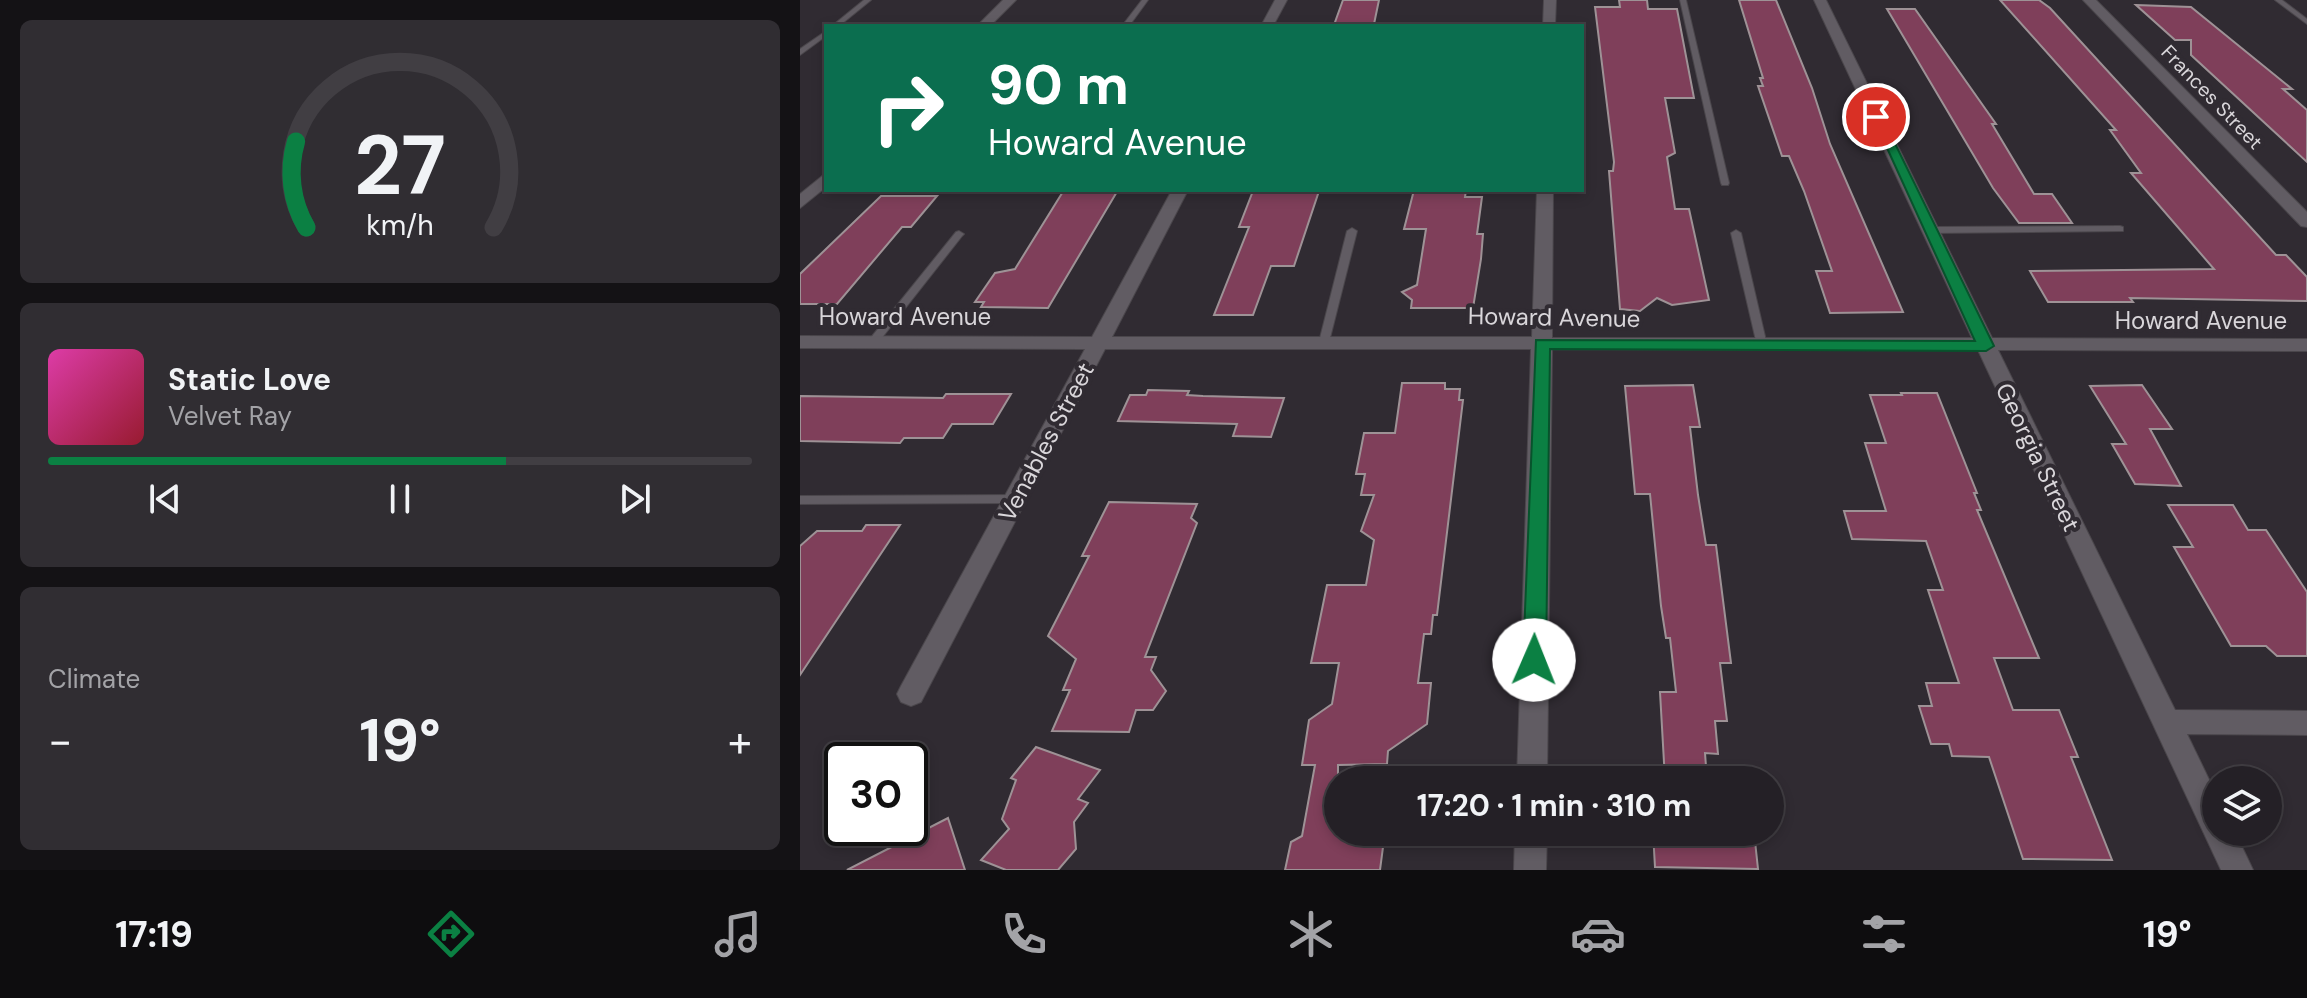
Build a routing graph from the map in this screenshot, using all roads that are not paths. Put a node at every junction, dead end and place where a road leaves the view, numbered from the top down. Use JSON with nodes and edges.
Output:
{"nodes":[{"id":1,"x":868,"y":0,"type":"edge"},
{"id":2,"x":1010,"y":0,"type":"edge"},
{"id":3,"x":1145,"y":0,"type":"edge"},
{"id":4,"x":1281,"y":0,"type":"edge"},
{"id":5,"x":1550,"y":0,"type":"edge"},
{"id":6,"x":1683,"y":0,"type":"edge"},
{"id":7,"x":1820,"y":0,"type":"edge"},
{"id":8,"x":2089,"y":0,"type":"edge"},
{"id":9,"x":2278,"y":0,"type":"edge"},
{"id":10,"x":2288,"y":8,"type":"junction"},
{"id":11,"x":2303,"y":8,"type":"dead end"},
{"id":12,"x":2307,"y":22,"type":"edge"},
{"id":13,"x":838,"y":24,"type":"edge"},
{"id":14,"x":985,"y":24,"type":"edge"},
{"id":15,"x":1127,"y":24,"type":"edge"},
{"id":16,"x":1268,"y":24,"type":"edge"},
{"id":17,"x":1549,"y":24,"type":"edge"},
{"id":18,"x":824,"y":35,"type":"edge"},
{"id":19,"x":800,"y":53,"type":"edge"},
{"id":20,"x":824,"y":180,"type":"edge"},
{"id":21,"x":1725,"y":183,"type":"dead end"},
{"id":22,"x":1179,"y":192,"type":"edge"},
{"id":23,"x":1545,"y":192,"type":"edge"},
{"id":24,"x":800,"y":203,"type":"edge"},
{"id":25,"x":2307,"y":222,"type":"edge"},
{"id":26,"x":2120,"y":229,"type":"dead end"},
{"id":27,"x":1930,"y":230,"type":"junction"},
{"id":28,"x":1352,"y":231,"type":"dead end"},
{"id":29,"x":1736,"y":233,"type":"dead end"},
{"id":30,"x":959,"y":234,"type":"dead end"},
{"id":31,"x":1100,"y":341,"type":"junction"},
{"id":32,"x":800,"y":342,"type":"edge"},
{"id":33,"x":873,"y":342,"type":"junction"},
{"id":34,"x":1324,"y":342,"type":"junction"},
{"id":35,"x":1542,"y":344,"type":"junction"},
{"id":36,"x":1762,"y":345,"type":"junction"},
{"id":37,"x":2307,"y":345,"type":"edge"},
{"id":38,"x":1986,"y":346,"type":"junction"},
{"id":39,"x":1016,"y":499,"type":"junction"},
{"id":40,"x":800,"y":500,"type":"edge"},
{"id":41,"x":911,"y":694,"type":"dead end"},
{"id":42,"x":2166,"y":722,"type":"junction"},
{"id":43,"x":2307,"y":723,"type":"edge"},
{"id":44,"x":1532,"y":766,"type":"edge"},
{"id":45,"x":2202,"y":797,"type":"edge"},
{"id":46,"x":1531,"y":846,"type":"edge"},
{"id":47,"x":2226,"y":846,"type":"edge"},
{"id":48,"x":1530,"y":870,"type":"edge"},
{"id":49,"x":2237,"y":870,"type":"edge"}],
"edges":[{"from":1,"to":13,"type":"lane"},
{"from":2,"to":14,"type":"street"},
{"from":3,"to":15,"type":"lane"},
{"from":4,"to":16,"type":"street"},
{"from":5,"to":17,"type":"street"},
{"from":6,"to":21,"type":"lane"},
{"from":7,"to":27,"type":"street","name":"Georgia Street"},
{"from":8,"to":25,"type":"street","name":"Frances Street"},
{"from":9,"to":10,"type":"lane"},
{"from":10,"to":11,"type":"lane"},
{"from":10,"to":12,"type":"lane"},
{"from":18,"to":19,"type":"lane"},
{"from":20,"to":24,"type":"street"},
{"from":22,"to":31,"type":"street","name":"Venables Street"},
{"from":23,"to":35,"type":"street"},
{"from":26,"to":27,"type":"lane"},
{"from":27,"to":38,"type":"street","name":"Georgia Street"},
{"from":28,"to":34,"type":"lane"},
{"from":29,"to":36,"type":"lane"},
{"from":30,"to":33,"type":"lane"},
{"from":31,"to":33,"type":"street","name":"Howard Avenue"},
{"from":31,"to":34,"type":"street","name":"Howard Avenue"},
{"from":31,"to":39,"type":"street","name":"Venables Street"},
{"from":32,"to":33,"type":"street","name":"Howard Avenue"},
{"from":34,"to":35,"type":"street","name":"Howard Avenue"},
{"from":35,"to":36,"type":"street","name":"Howard Avenue"},
{"from":35,"to":44,"type":"street"},
{"from":36,"to":38,"type":"street","name":"Howard Avenue"},
{"from":37,"to":38,"type":"street","name":"Howard Avenue"},
{"from":38,"to":42,"type":"street","name":"Georgia Street"},
{"from":39,"to":40,"type":"lane"},
{"from":39,"to":41,"type":"street","name":"Venables Street"},
{"from":42,"to":43,"type":"street"},
{"from":42,"to":45,"type":"street","name":"Georgia Street"},
{"from":46,"to":48,"type":"street"},
{"from":47,"to":49,"type":"street"}]}
